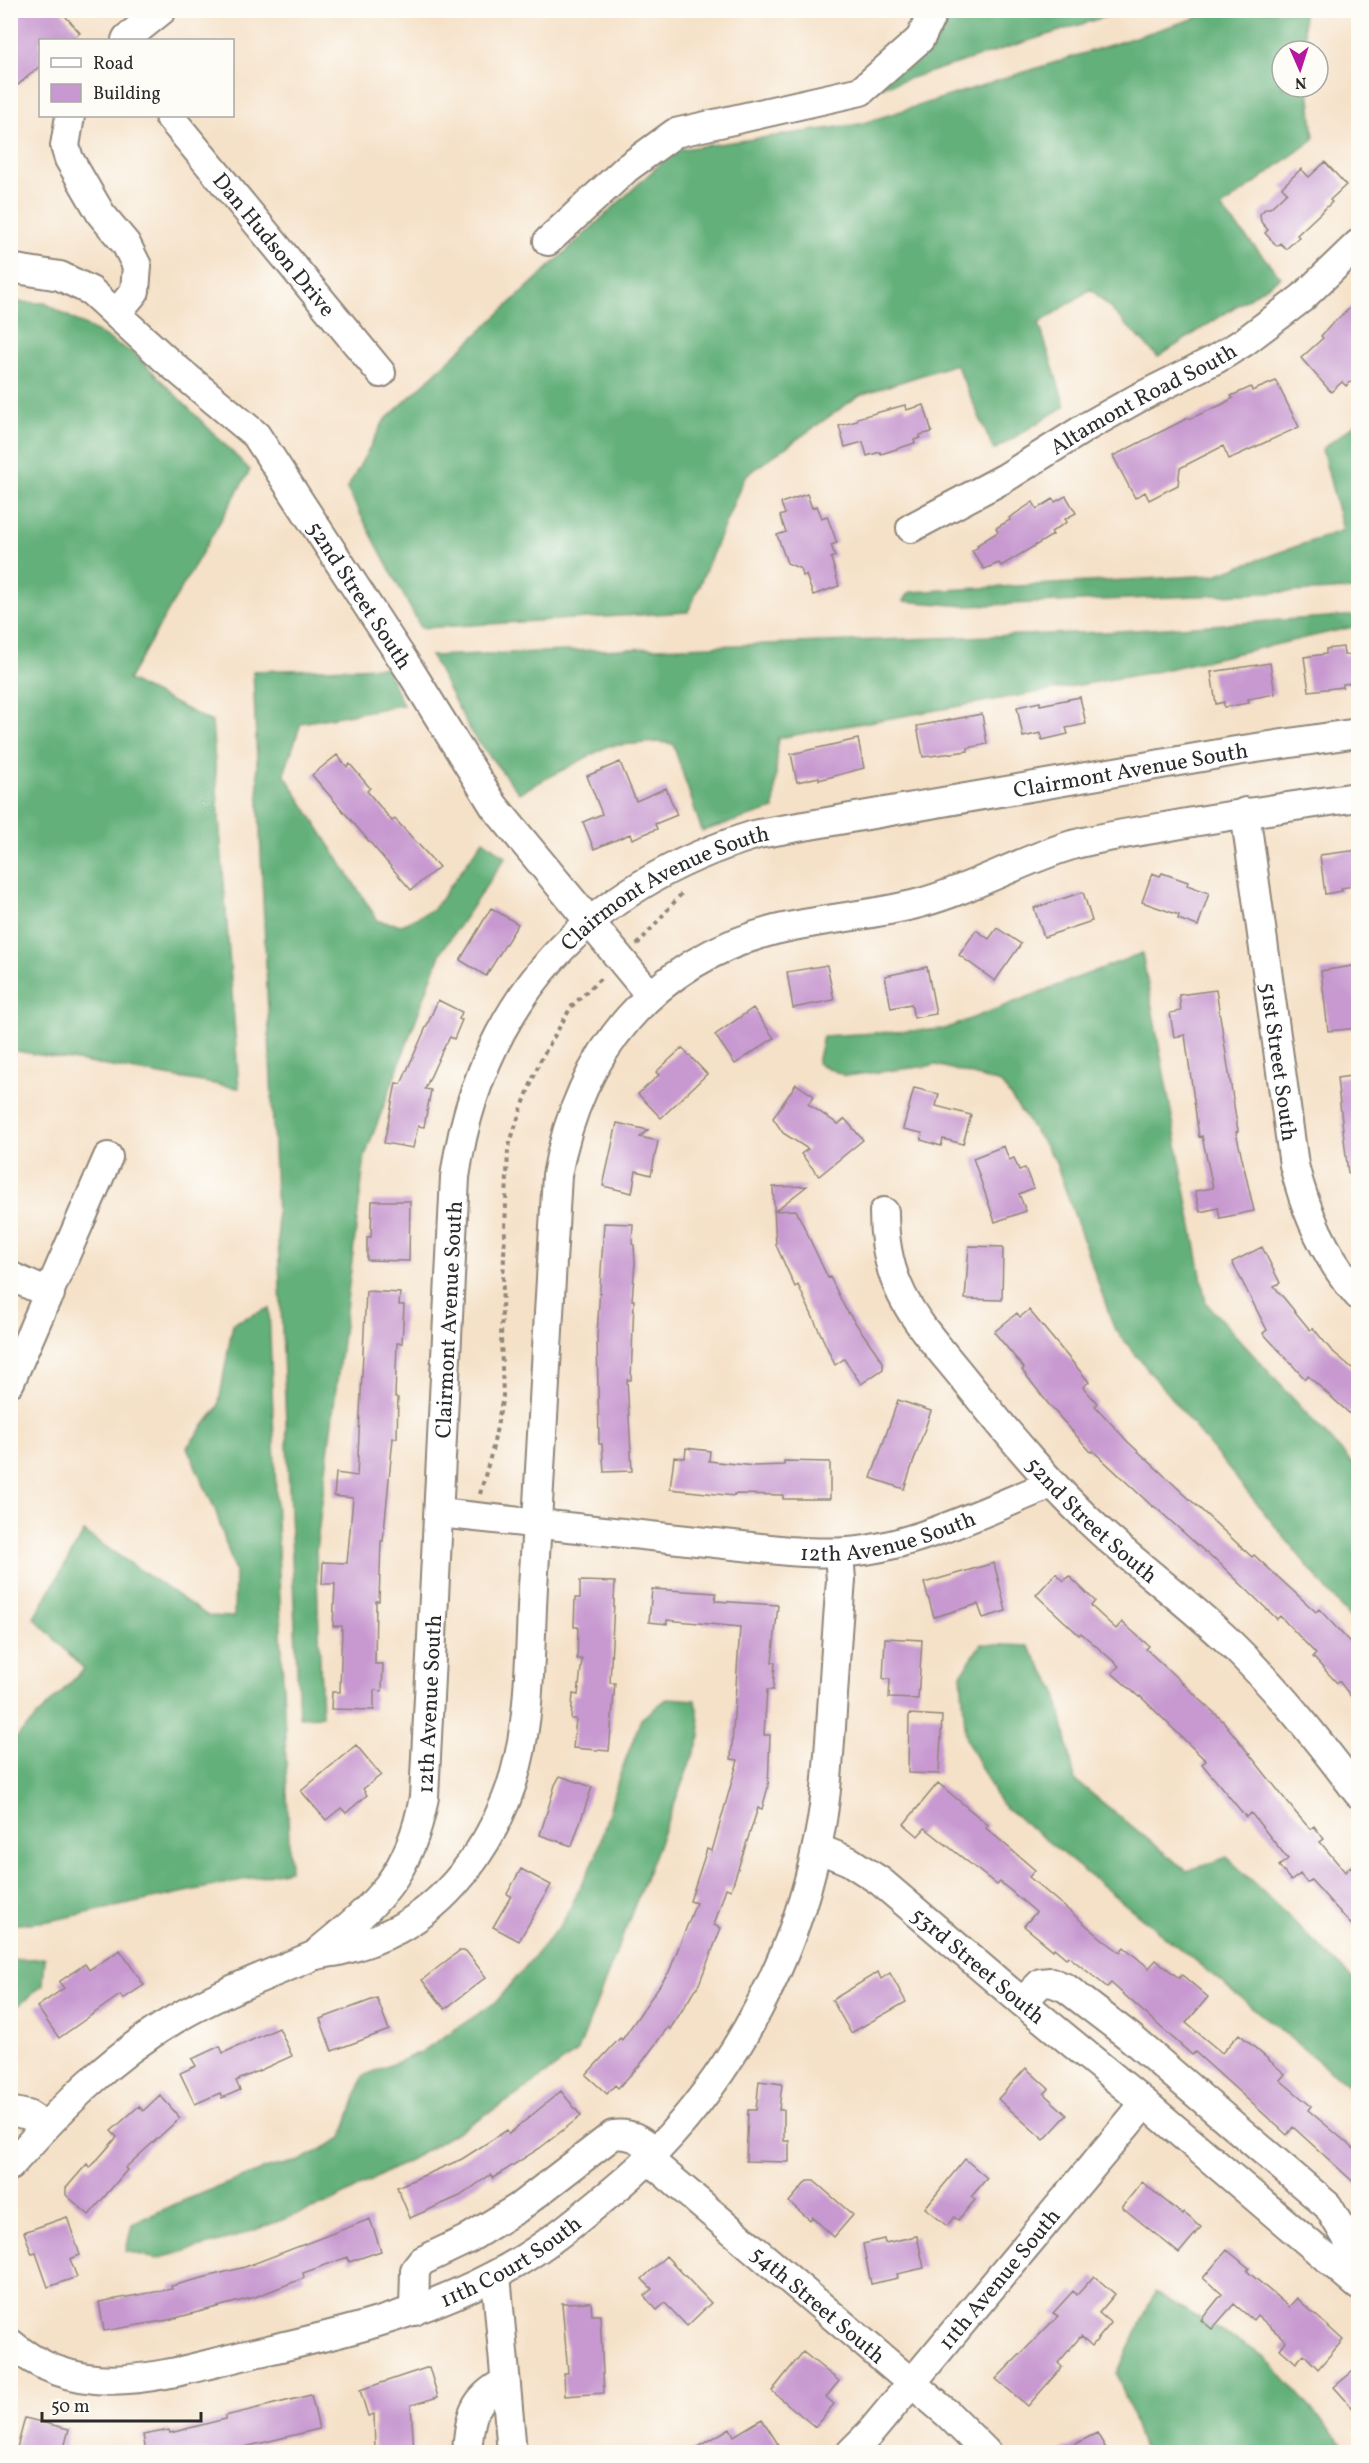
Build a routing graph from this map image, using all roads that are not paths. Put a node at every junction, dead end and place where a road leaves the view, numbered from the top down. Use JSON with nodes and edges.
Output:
{"nodes":[{"id":1,"x":162,"y":10,"type":"edge"},
{"id":2,"x":934,"y":10,"type":"edge"},
{"id":3,"x":126,"y":39,"type":"edge"},
{"id":4,"x":70,"y":117,"type":"edge"},
{"id":5,"x":170,"y":117,"type":"edge"},
{"id":6,"x":548,"y":241,"type":"dead end"},
{"id":7,"x":1359,"y":244,"type":"edge"},
{"id":8,"x":10,"y":268,"type":"edge"},
{"id":9,"x":116,"y":314,"type":"junction"},
{"id":10,"x":381,"y":373,"type":"dead end"},
{"id":11,"x":911,"y":528,"type":"dead end"},
{"id":12,"x":1359,"y":733,"type":"edge"},
{"id":13,"x":1359,"y":796,"type":"edge"},
{"id":14,"x":1245,"y":812,"type":"junction"},
{"id":15,"x":589,"y":922,"type":"junction"},
{"id":16,"x":650,"y":995,"type":"junction"},
{"id":17,"x":108,"y":1157,"type":"dead end"},
{"id":18,"x":884,"y":1212,"type":"dead end"},
{"id":19,"x":10,"y":1276,"type":"edge"},
{"id":20,"x":50,"y":1294,"type":"junction"},
{"id":21,"x":1359,"y":1295,"type":"edge"},
{"id":22,"x":10,"y":1382,"type":"edge"},
{"id":23,"x":1052,"y":1484,"type":"junction"},
{"id":24,"x":439,"y":1513,"type":"junction"},
{"id":25,"x":537,"y":1524,"type":"junction"},
{"id":26,"x":839,"y":1553,"type":"junction"},
{"id":27,"x":1359,"y":1793,"type":"edge"},
{"id":28,"x":817,"y":1848,"type":"junction"},
{"id":29,"x":315,"y":1954,"type":"junction"},
{"id":30,"x":1022,"y":2002,"type":"junction"},
{"id":31,"x":1145,"y":2103,"type":"junction"},
{"id":32,"x":10,"y":2111,"type":"edge"},
{"id":33,"x":45,"y":2126,"type":"junction"},
{"id":34,"x":652,"y":2155,"type":"junction"},
{"id":35,"x":10,"y":2166,"type":"edge"},
{"id":36,"x":495,"y":2275,"type":"junction"},
{"id":37,"x":1350,"y":2277,"type":"edge"},
{"id":38,"x":414,"y":2311,"type":"junction"},
{"id":39,"x":10,"y":2343,"type":"edge"},
{"id":40,"x":505,"y":2382,"type":"junction"},
{"id":41,"x":912,"y":2383,"type":"junction"},
{"id":42,"x":467,"y":2452,"type":"edge"},
{"id":43,"x":512,"y":2452,"type":"edge"},
{"id":44,"x":851,"y":2452,"type":"edge"},
{"id":45,"x":986,"y":2452,"type":"edge"}],
"edges":[{"from":1,"to":3,"type":"street"},
{"from":2,"to":6,"type":"street"},
{"from":4,"to":9,"type":"street"},
{"from":5,"to":10,"type":"street","name":"Dan Hudson Drive"},
{"from":7,"to":11,"type":"street","name":"Altamont Road South"},
{"from":8,"to":9,"type":"street","name":"52nd Street South"},
{"from":9,"to":15,"type":"street","name":"52nd Street South"},
{"from":12,"to":15,"type":"street","name":"Clairmont Avenue South"},
{"from":13,"to":14,"type":"street"},
{"from":14,"to":16,"type":"street"},
{"from":14,"to":21,"type":"street","name":"51st Street South"},
{"from":15,"to":16,"type":"street","name":"52nd Street South"},
{"from":15,"to":24,"type":"street","name":"Clairmont Avenue South"},
{"from":16,"to":25,"type":"street"},
{"from":17,"to":20,"type":"street"},
{"from":18,"to":23,"type":"street","name":"52nd Street South"},
{"from":19,"to":20,"type":"street"},
{"from":20,"to":22,"type":"street"},
{"from":23,"to":26,"type":"street","name":"12th Avenue South"},
{"from":23,"to":27,"type":"street","name":"52nd Street South"},
{"from":24,"to":25,"type":"street","name":"12th Avenue South"},
{"from":24,"to":29,"type":"street","name":"12th Avenue South"},
{"from":25,"to":26,"type":"street","name":"12th Avenue South"},
{"from":25,"to":29,"type":"street","name":"12th Avenue South"},
{"from":26,"to":28,"type":"street"},
{"from":28,"to":30,"type":"street","name":"53rd Street South"},
{"from":28,"to":34,"type":"street","name":"11th Court South"},
{"from":29,"to":33,"type":"street","name":"12th Avenue South"},
{"from":30,"to":31,"type":"street","name":"53rd Street South"},
{"from":30,"to":37,"type":"street"},
{"from":31,"to":37,"type":"street","name":"53rd Street South"},
{"from":31,"to":41,"type":"street","name":"11th Avenue South"},
{"from":32,"to":33,"type":"street"},
{"from":33,"to":35,"type":"street","name":"12th Avenue South"},
{"from":34,"to":36,"type":"street","name":"11th Court South"},
{"from":34,"to":38,"type":"street","name":"54th Street South"},
{"from":34,"to":41,"type":"street","name":"54th Street South"},
{"from":36,"to":38,"type":"street","name":"11th Court South"},
{"from":36,"to":40,"type":"street"},
{"from":38,"to":39,"type":"street","name":"11th Court South"},
{"from":40,"to":42,"type":"street"},
{"from":40,"to":43,"type":"street"},
{"from":41,"to":44,"type":"street","name":"11th Avenue South"},
{"from":41,"to":45,"type":"street","name":"54th Street South"}]}
